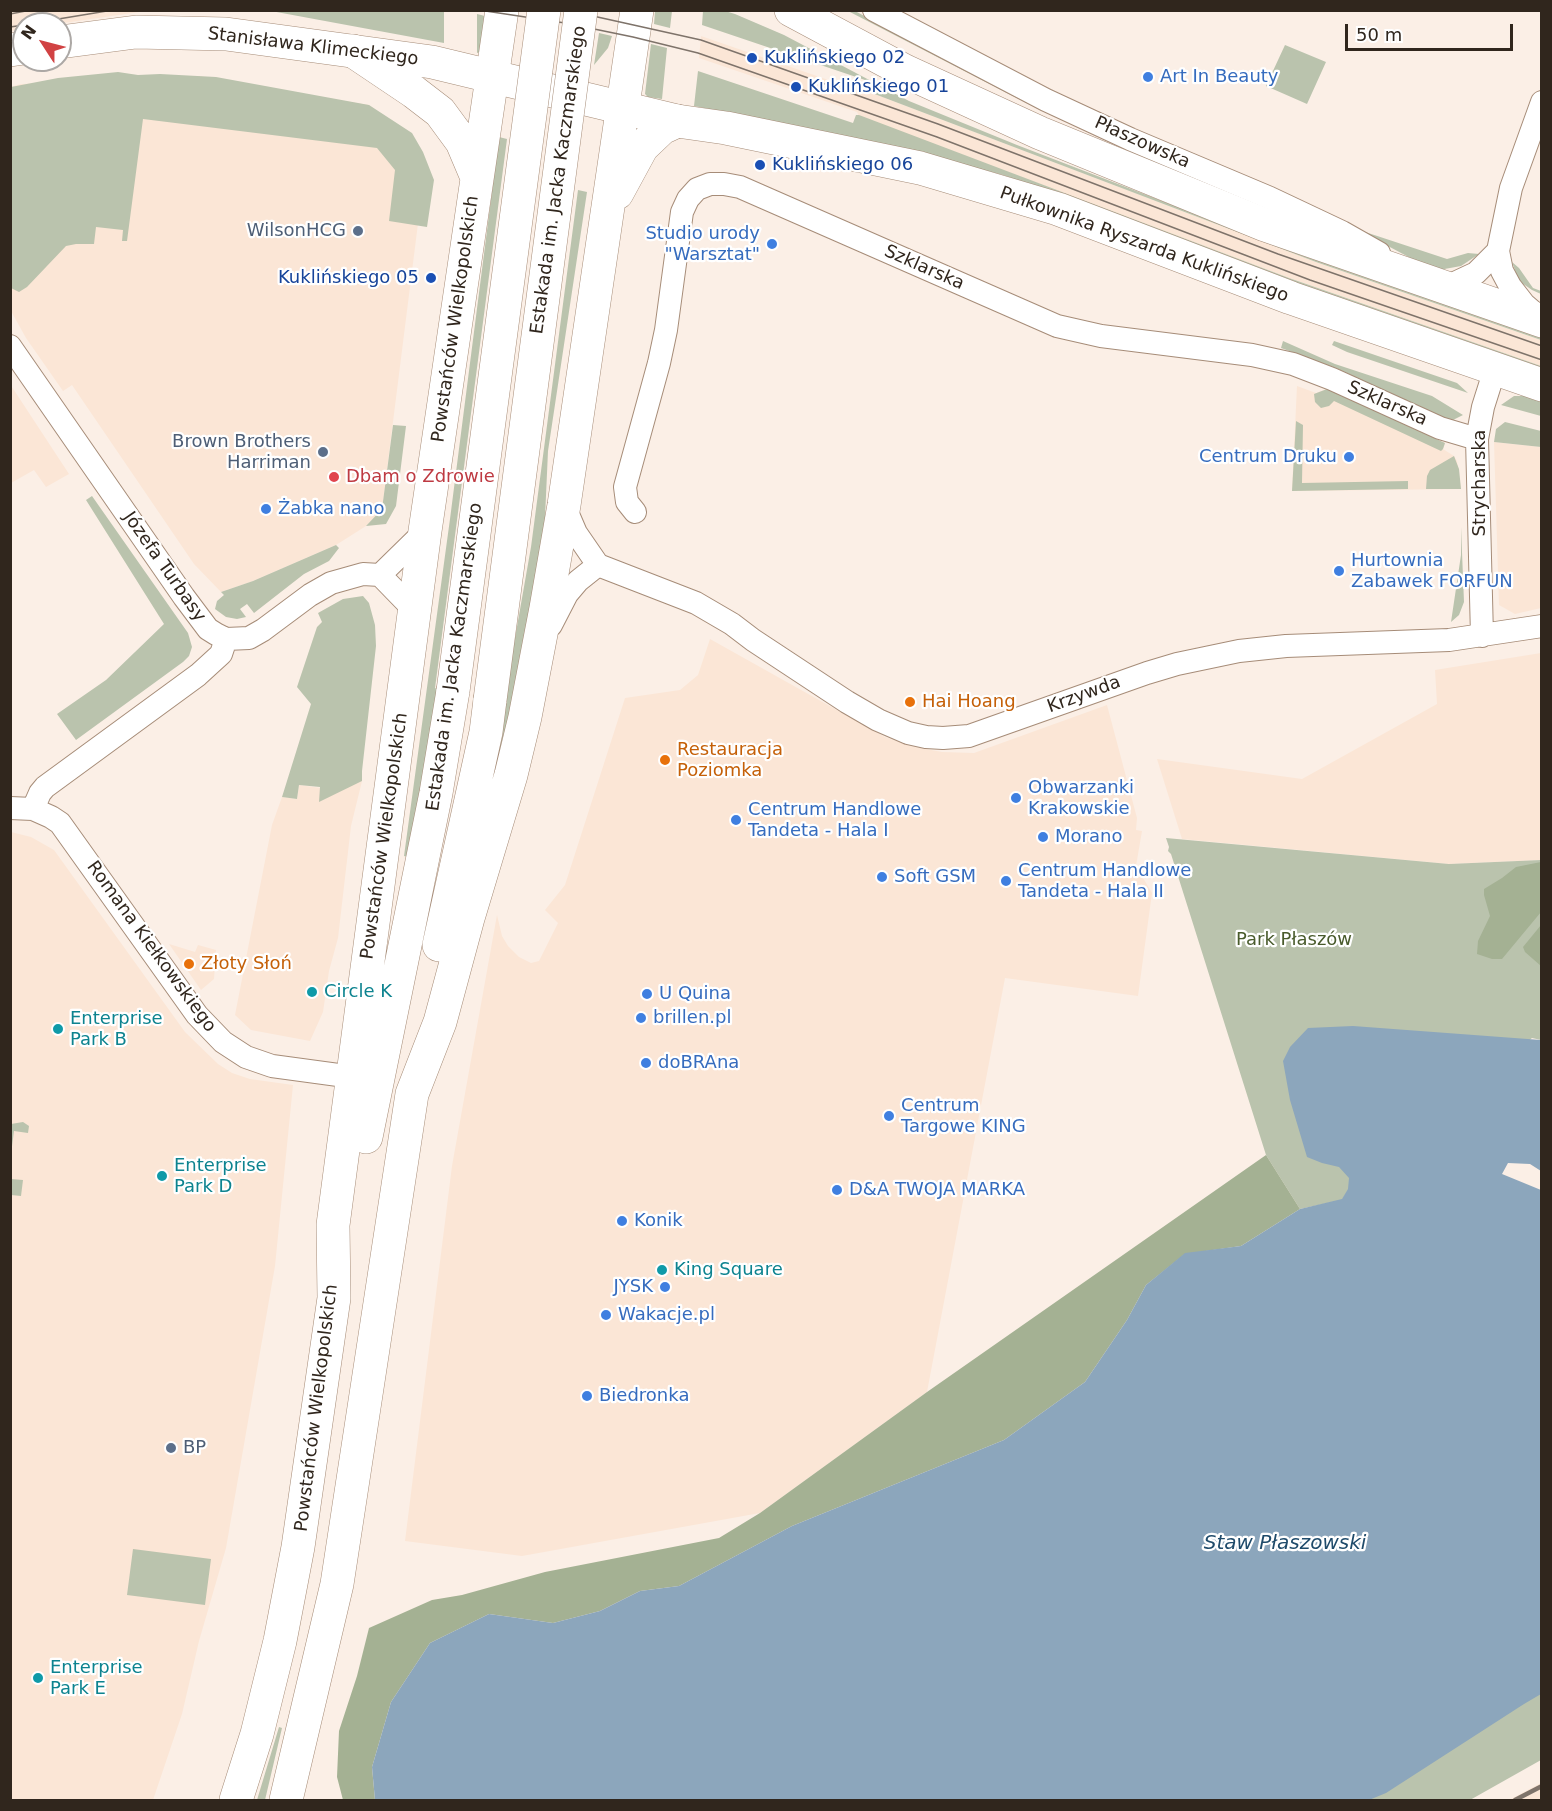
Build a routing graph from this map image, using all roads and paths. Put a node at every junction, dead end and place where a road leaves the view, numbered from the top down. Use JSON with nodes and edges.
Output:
{"nodes":[{"id":1,"x":502,"y":10,"type":"edge"},
{"id":2,"x":544,"y":10,"type":"edge"},
{"id":3,"x":581,"y":10,"type":"edge"},
{"id":4,"x":637,"y":10,"type":"edge"},
{"id":5,"x":791,"y":10,"type":"edge"},
{"id":6,"x":874,"y":10,"type":"edge"},
{"id":7,"x":72,"y":40,"type":"edge"},
{"id":8,"x":353,"y":51,"type":"junction"},
{"id":9,"x":494,"y":75,"type":"junction"},
{"id":10,"x":1542,"y":102,"type":"edge"},
{"id":11,"x":622,"y":107,"type":"junction"},
{"id":12,"x":676,"y":120,"type":"junction"},
{"id":13,"x":476,"y":175,"type":"junction"},
{"id":14,"x":608,"y":207,"type":"junction"},
{"id":15,"x":1498,"y":251,"type":"junction"},
{"id":16,"x":1409,"y":275,"type":"junction"},
{"id":17,"x":1444,"y":288,"type":"junction"},
{"id":18,"x":1542,"y":320,"type":"edge"},
{"id":19,"x":10,"y":346,"type":"edge"},
{"id":20,"x":1495,"y":369,"type":"junction"},
{"id":21,"x":1542,"y":385,"type":"edge"},
{"id":22,"x":1477,"y":439,"type":"junction"},
{"id":23,"x":564,"y":505,"type":"junction"},
{"id":24,"x":635,"y":512,"type":"dead end"},
{"id":25,"x":425,"y":531,"type":"junction"},
{"id":26,"x":598,"y":565,"type":"junction"},
{"id":27,"x":380,"y":575,"type":"junction"},
{"id":28,"x":416,"y":611,"type":"junction"},
{"id":29,"x":1542,"y":626,"type":"edge"},
{"id":30,"x":1482,"y":636,"type":"junction"},
{"id":31,"x":226,"y":639,"type":"junction"},
{"id":32,"x":537,"y":654,"type":"junction"},
{"id":33,"x":10,"y":808,"type":"edge"},
{"id":34,"x":33,"y":809,"type":"junction"},
{"id":35,"x":353,"y":1077,"type":"junction"},
{"id":36,"x":412,"y":1094,"type":"junction"},
{"id":37,"x":334,"y":1298,"type":"junction"},
{"id":38,"x":236,"y":1800,"type":"edge"},
{"id":39,"x":286,"y":1800,"type":"edge"}],
"edges":[{"from":1,"to":9,"type":"main road","name":"Powstańców Wielkopolskich"},
{"from":2,"to":37,"type":"main road","name":"Estakada im. Jacka Kaczmarskiego","bridge":true},
{"from":3,"to":36,"type":"main road","name":"Estakada im. Jacka Kaczmarskiego","bridge":true},
{"from":4,"to":11,"type":"main road"},
{"from":5,"to":16,"type":"main road"},
{"from":6,"to":16,"type":"street","name":"Płaszowska"},
{"from":7,"to":8,"type":"main road","name":"Stanisława Klimeckiego"},
{"from":8,"to":9,"type":"main road","name":"Stanisława Klimeckiego"},
{"from":8,"to":13,"type":"main road"},
{"from":9,"to":11,"type":"main road","name":"Pułkownika Ryszarda Kuklińskiego"},
{"from":9,"to":13,"type":"main road","name":"Powstańców Wielkopolskich"},
{"from":10,"to":15,"type":"street"},
{"from":11,"to":12,"type":"main road","name":"Pułkownika Ryszarda Kuklińskiego"},
{"from":11,"to":14,"type":"main road"},
{"from":12,"to":14,"type":"main road"},
{"from":12,"to":20,"type":"main road","name":"Pułkownika Ryszarda Kuklińskiego"},
{"from":13,"to":25,"type":"main road","name":"Powstańców Wielkopolskich"},
{"from":14,"to":23,"type":"main road"},
{"from":15,"to":17,"type":"street"},
{"from":15,"to":18,"type":"street"},
{"from":16,"to":17,"type":"main road"},
{"from":17,"to":18,"type":"main road"},
{"from":19,"to":31,"type":"street","name":"Józefa Turbasy"},
{"from":20,"to":21,"type":"main road","name":"Pułkownika Ryszarda Kuklińskiego"},
{"from":20,"to":22,"type":"street","name":"Strycharska"},
{"from":22,"to":24,"type":"street","name":"Szklarska"},
{"from":22,"to":30,"type":"street","name":"Strycharska"},
{"from":23,"to":26,"type":"street"},
{"from":23,"to":32,"type":"main road"},
{"from":25,"to":27,"type":"street"},
{"from":25,"to":28,"type":"main road","name":"Powstańców Wielkopolskich"},
{"from":26,"to":30,"type":"street","name":"Krzywda"},
{"from":26,"to":32,"type":"street"},
{"from":27,"to":28,"type":"street"},
{"from":27,"to":31,"type":"street"},
{"from":28,"to":35,"type":"main road","name":"Powstańców Wielkopolskich"},
{"from":29,"to":30,"type":"street","name":"Krzywda"},
{"from":31,"to":34,"type":"street"},
{"from":32,"to":36,"type":"main road"},
{"from":33,"to":34,"type":"street","name":"Romana Kiełkowskiego"},
{"from":34,"to":35,"type":"street","name":"Romana Kiełkowskiego"},
{"from":35,"to":37,"type":"main road","name":"Powstańców Wielkopolskich"},
{"from":36,"to":39,"type":"main road"},
{"from":37,"to":38,"type":"main road","name":"Powstańców Wielkopolskich"}]}
